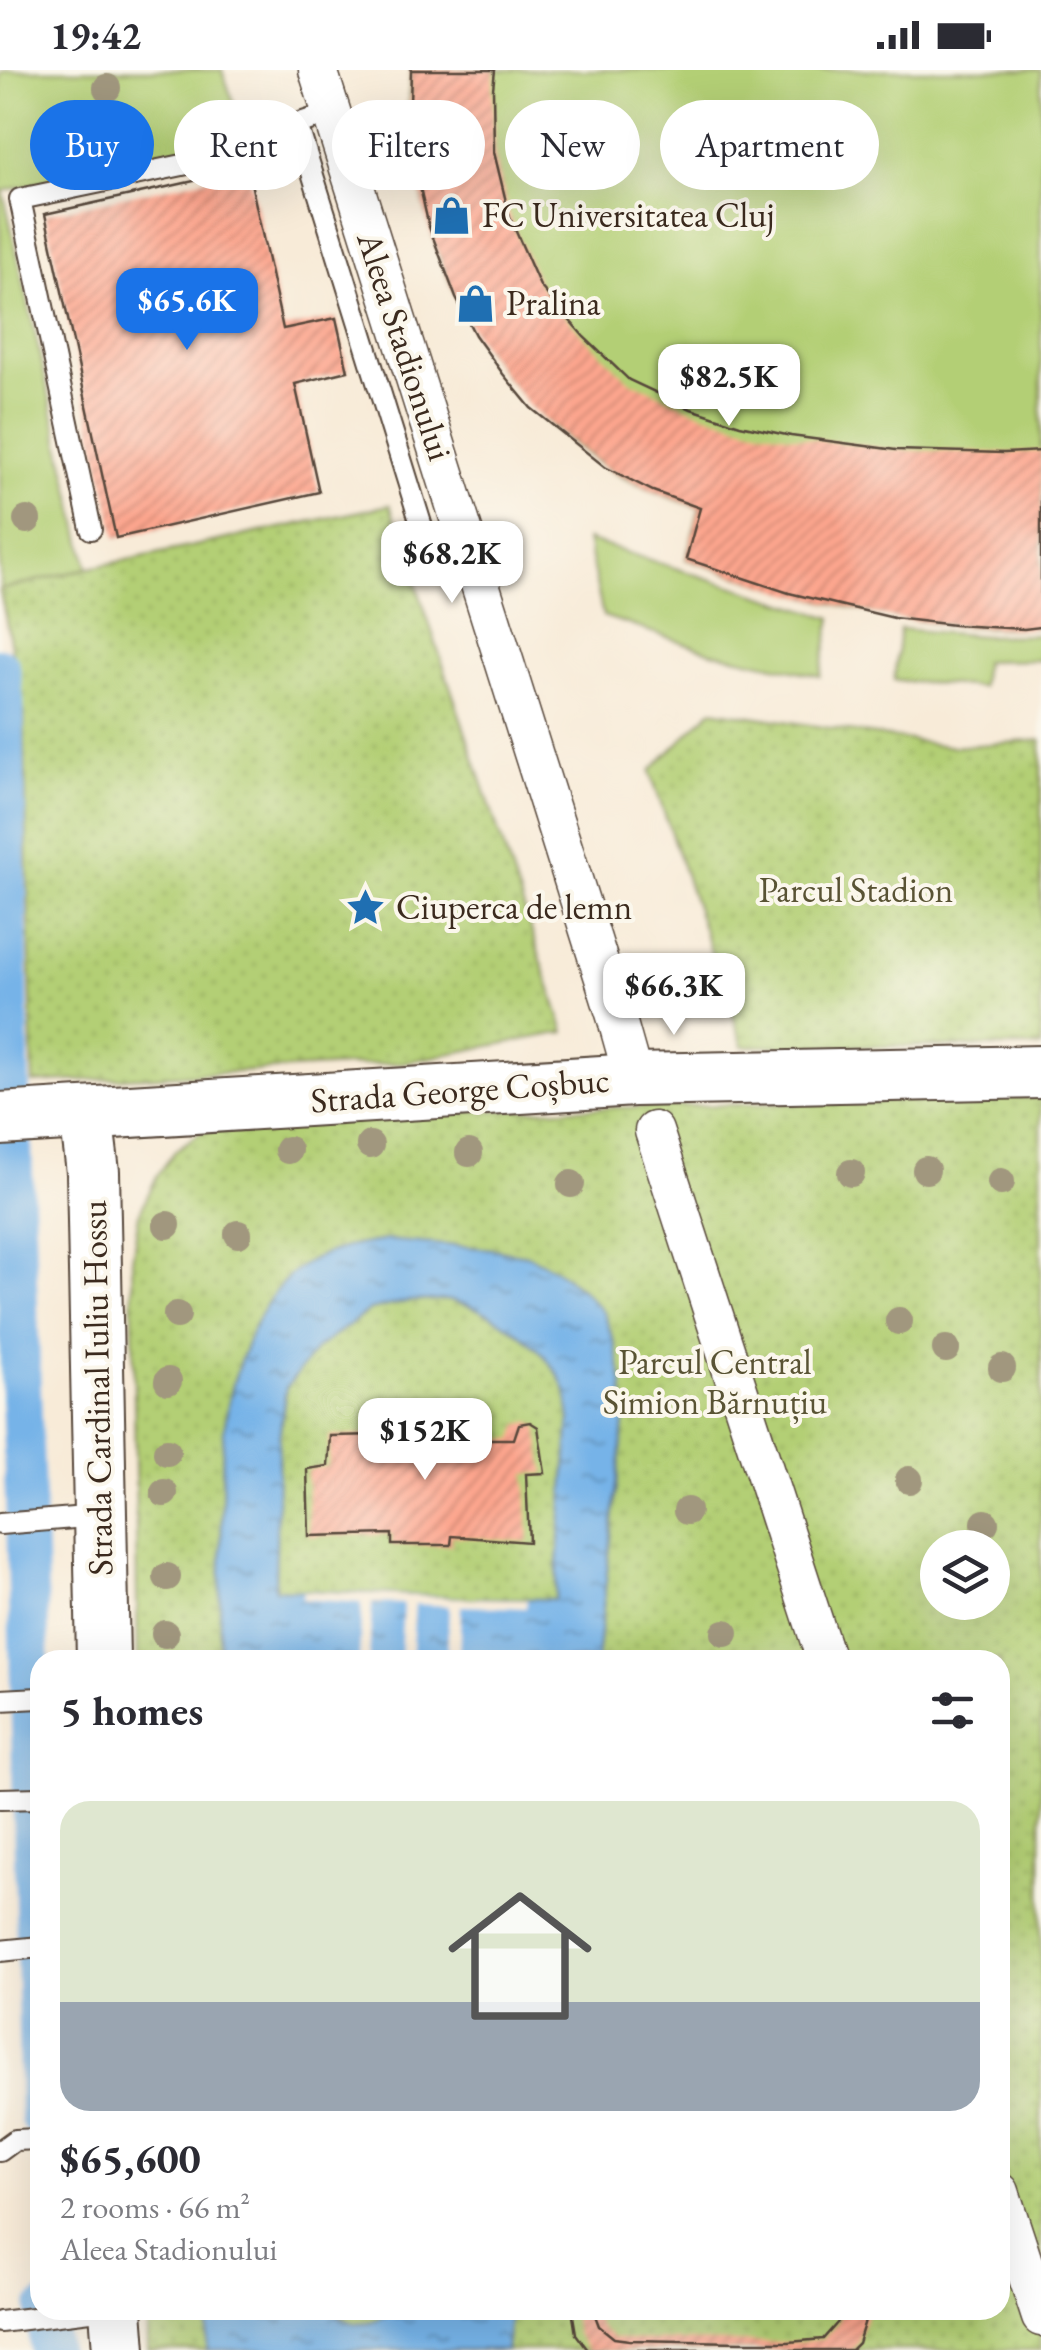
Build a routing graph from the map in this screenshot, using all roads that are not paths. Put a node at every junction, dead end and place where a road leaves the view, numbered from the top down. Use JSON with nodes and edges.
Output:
{"nodes":[{"id":1,"x":318,"y":70,"type":"edge"},
{"id":2,"x":314,"y":119,"type":"junction"},
{"id":3,"x":91,"y":528,"type":"dead end"},
{"id":4,"x":1041,"y":1072,"type":"edge"},
{"id":5,"x":634,"y":1080,"type":"junction"},
{"id":6,"x":86,"y":1116,"type":"junction"},
{"id":7,"x":16,"y":1118,"type":"edge"},
{"id":8,"x":654,"y":1131,"type":"dead end"},
{"id":9,"x":77,"y":1518,"type":"junction"},
{"id":10,"x":5,"y":1524,"type":"edge"},
{"id":11,"x":101,"y":1650,"type":"edge"},
{"id":12,"x":823,"y":1650,"type":"edge"},
{"id":13,"x":30,"y":2139,"type":"edge"},
{"id":14,"x":0,"y":2152,"type":"edge"},
{"id":15,"x":1010,"y":2222,"type":"edge"},
{"id":16,"x":1041,"y":2317,"type":"edge"},
{"id":17,"x":30,"y":2319,"type":"edge"},
{"id":18,"x":103,"y":2320,"type":"edge"},
{"id":19,"x":0,"y":2322,"type":"edge"},
{"id":20,"x":119,"y":2350,"type":"edge"}],
"edges":[{"from":1,"to":2,"type":"street","name":"Aleea Stadionului"},
{"from":2,"to":3,"type":"lane"},
{"from":2,"to":5,"type":"street","name":"Aleea Stadionului"},
{"from":4,"to":5,"type":"main road","name":"Strada George Coșbuc"},
{"from":5,"to":6,"type":"main road","name":"Strada George Coșbuc"},
{"from":6,"to":7,"type":"main road","name":"Strada George Coșbuc"},
{"from":6,"to":9,"type":"main road","name":"Strada Cardinal Iuliu Hossu"},
{"from":8,"to":12,"type":"street"},
{"from":9,"to":10,"type":"lane"},
{"from":9,"to":11,"type":"main road","name":"Strada Cardinal Iuliu Hossu"},
{"from":13,"to":14,"type":"lane"},
{"from":15,"to":16,"type":"street"},
{"from":17,"to":19,"type":"lane"},
{"from":18,"to":20,"type":"main road"}]}
